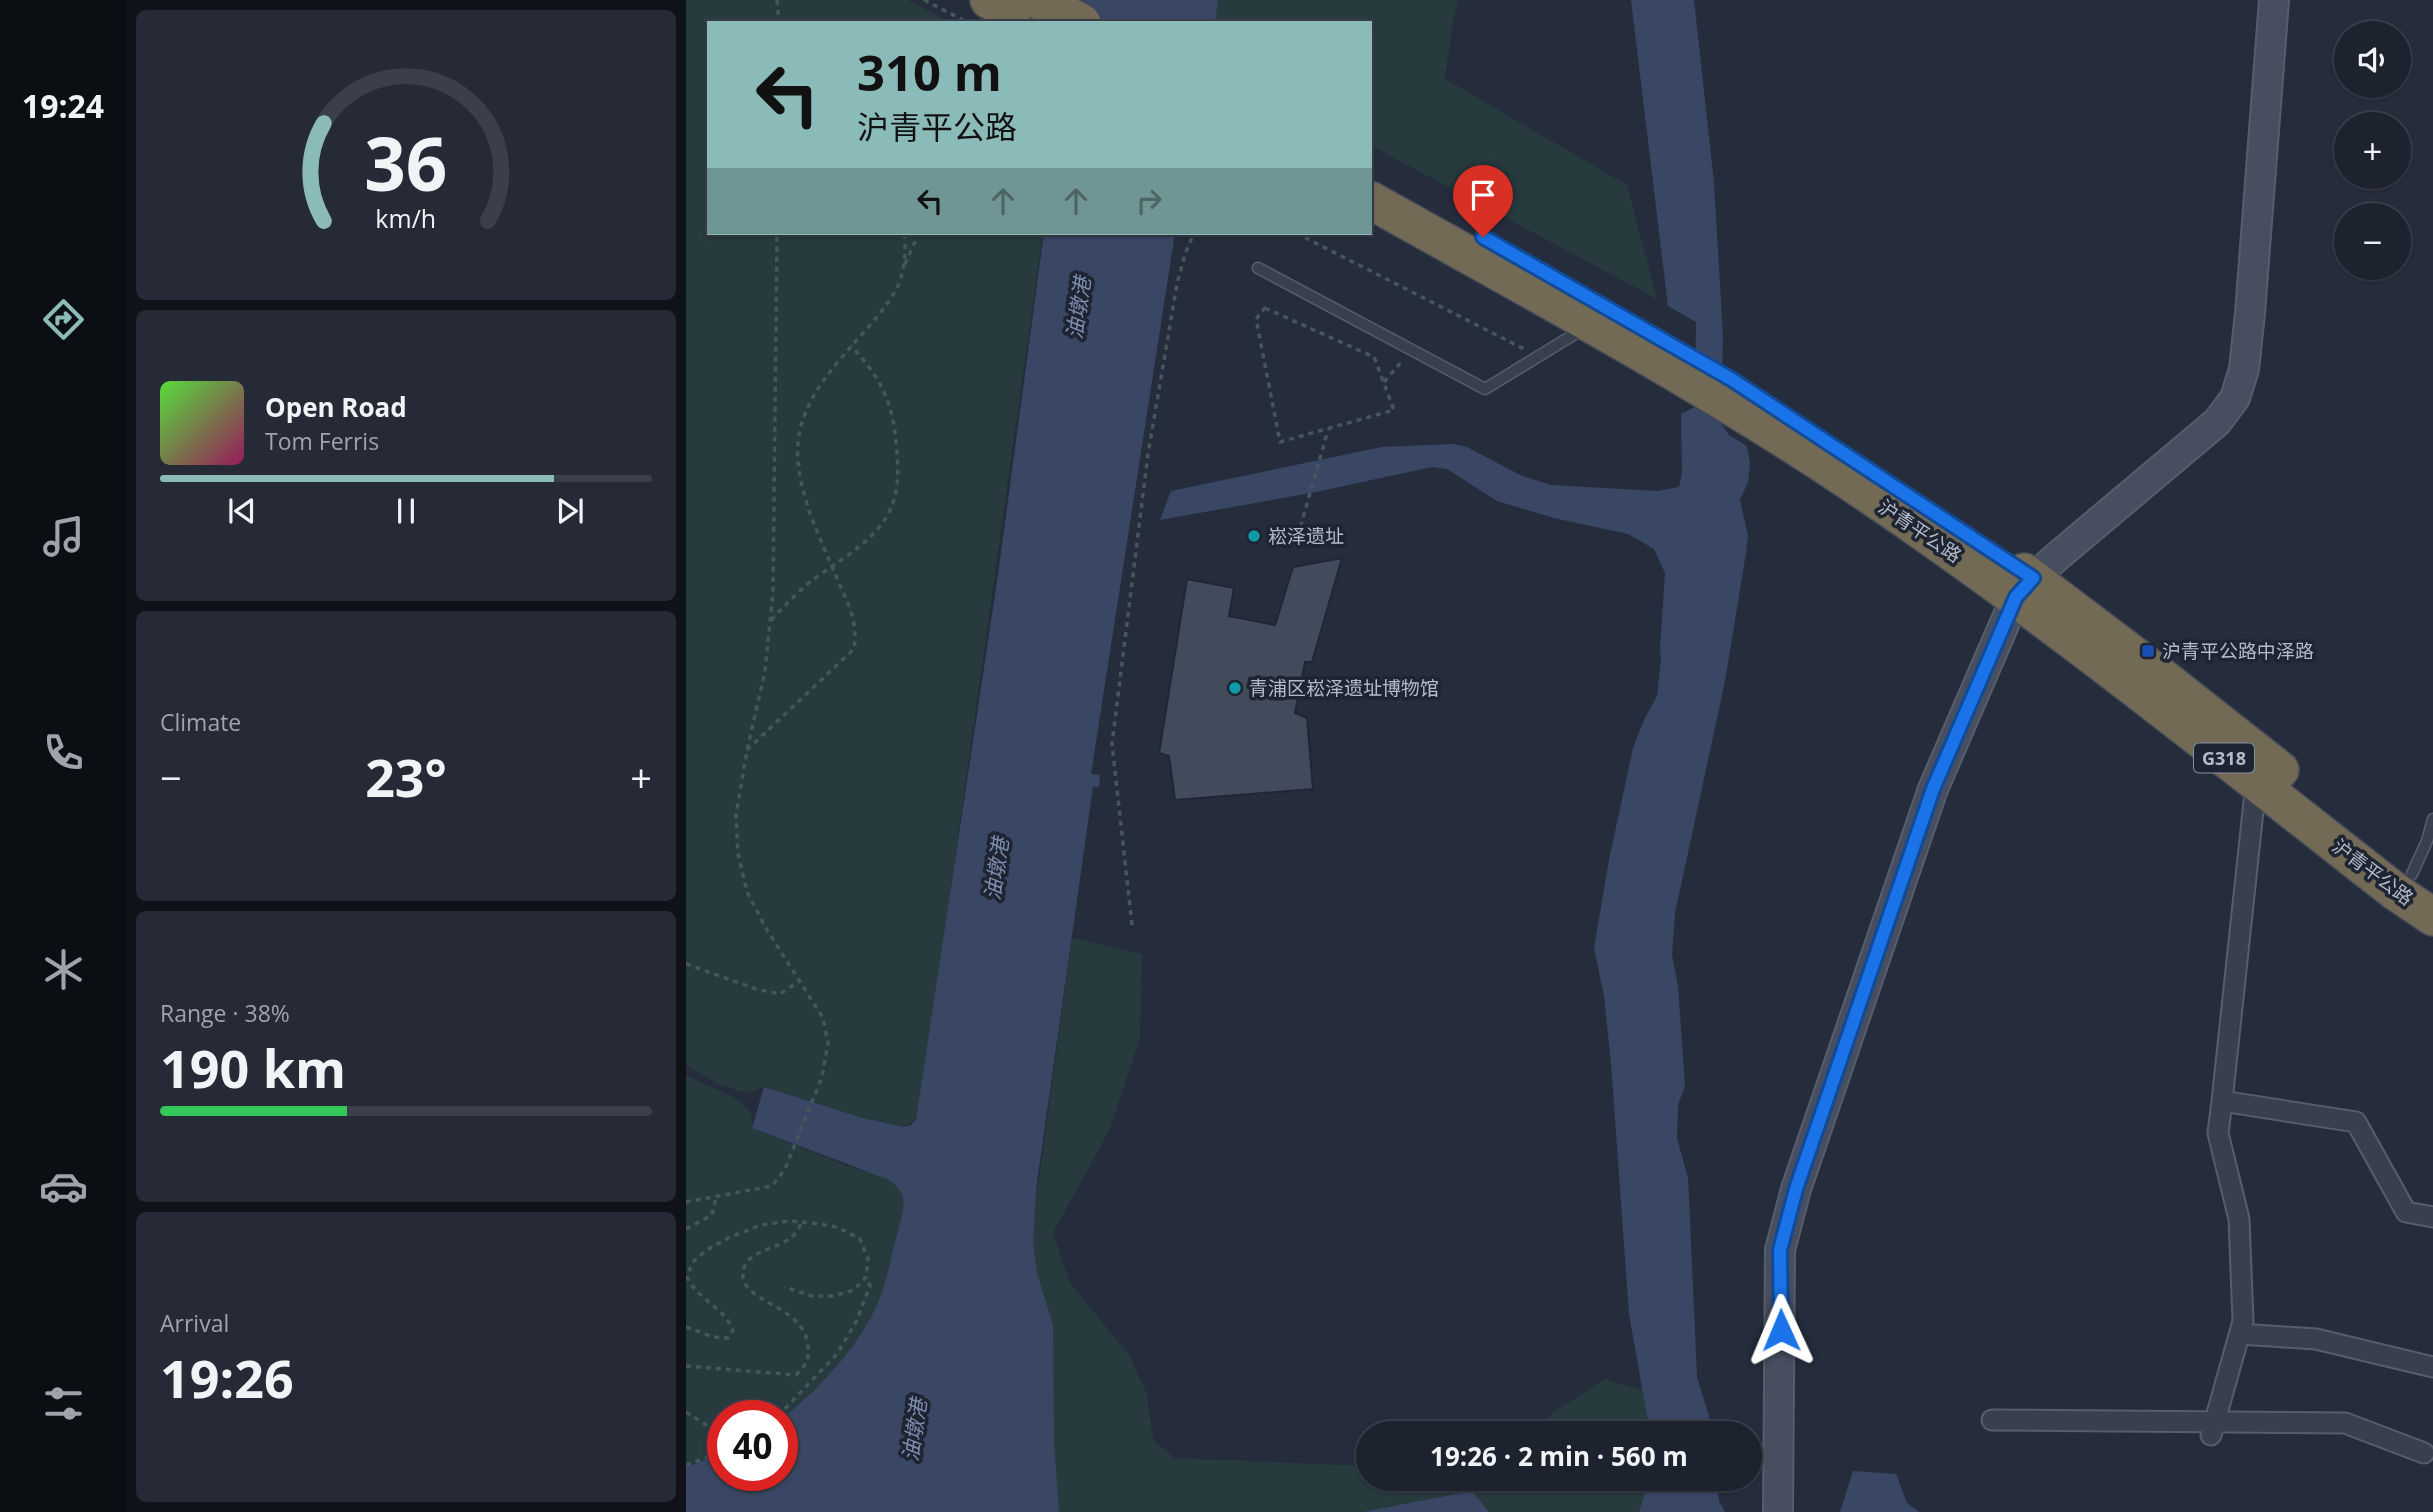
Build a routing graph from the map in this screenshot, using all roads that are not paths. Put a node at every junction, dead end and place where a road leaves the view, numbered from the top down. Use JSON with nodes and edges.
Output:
{"nodes":[{"id":1,"x":989,"y":0,"type":"edge"},
{"id":2,"x":1038,"y":0,"type":"edge"},
{"id":3,"x":2274,"y":0,"type":"edge"},
{"id":4,"x":1028,"y":21,"type":"edge"},
{"id":5,"x":1078,"y":21,"type":"edge"},
{"id":6,"x":1372,"y":175,"type":"edge"},
{"id":7,"x":1372,"y":201,"type":"edge"},
{"id":8,"x":1258,"y":268,"type":"dead end"},
{"id":9,"x":1590,"y":325,"type":"junction"},
{"id":10,"x":1690,"y":368,"type":"junction"},
{"id":11,"x":2025,"y":588,"type":"junction"},
{"id":12,"x":2256,"y":783,"type":"junction"},
{"id":13,"x":2433,"y":819,"type":"edge"},
{"id":14,"x":2423,"y":881,"type":"edge"},
{"id":15,"x":2433,"y":917,"type":"edge"},
{"id":16,"x":2222,"y":1101,"type":"junction"},
{"id":17,"x":2433,"y":1217,"type":"edge"},
{"id":18,"x":2239,"y":1334,"type":"junction"},
{"id":19,"x":2433,"y":1367,"type":"edge"},
{"id":20,"x":1993,"y":1420,"type":"dead end"},
{"id":21,"x":2213,"y":1429,"type":"junction"},
{"id":22,"x":2424,"y":1453,"type":"dead end"},
{"id":23,"x":1778,"y":1512,"type":"edge"}],
"edges":[{"from":1,"to":4,"type":"highway"},
{"from":2,"to":5,"type":"highway","bridge":true},
{"from":3,"to":11,"type":"street"},
{"from":6,"to":10,"type":"highway","name":"沪青平公路","number":"G318"},
{"from":7,"to":9,"type":"highway","name":"沪青平公路","number":"G318"},
{"from":8,"to":9,"type":"lane"},
{"from":9,"to":10,"type":"highway","name":"沪青平公路","number":"G318"},
{"from":10,"to":11,"type":"highway","name":"沪青平公路","number":"G318"},
{"from":11,"to":12,"type":"highway","name":"沪青平公路","number":"G318"},
{"from":11,"to":14,"type":"highway","name":"沪青平公路","number":"G318"},
{"from":11,"to":23,"type":"street"},
{"from":12,"to":15,"type":"highway","name":"沪青平公路","number":"G318"},
{"from":12,"to":16,"type":"street"},
{"from":13,"to":14,"type":"lane"},
{"from":16,"to":17,"type":"street"},
{"from":16,"to":18,"type":"street"},
{"from":18,"to":19,"type":"street"},
{"from":18,"to":21,"type":"street"},
{"from":20,"to":21,"type":"street"},
{"from":21,"to":22,"type":"street"}]}
